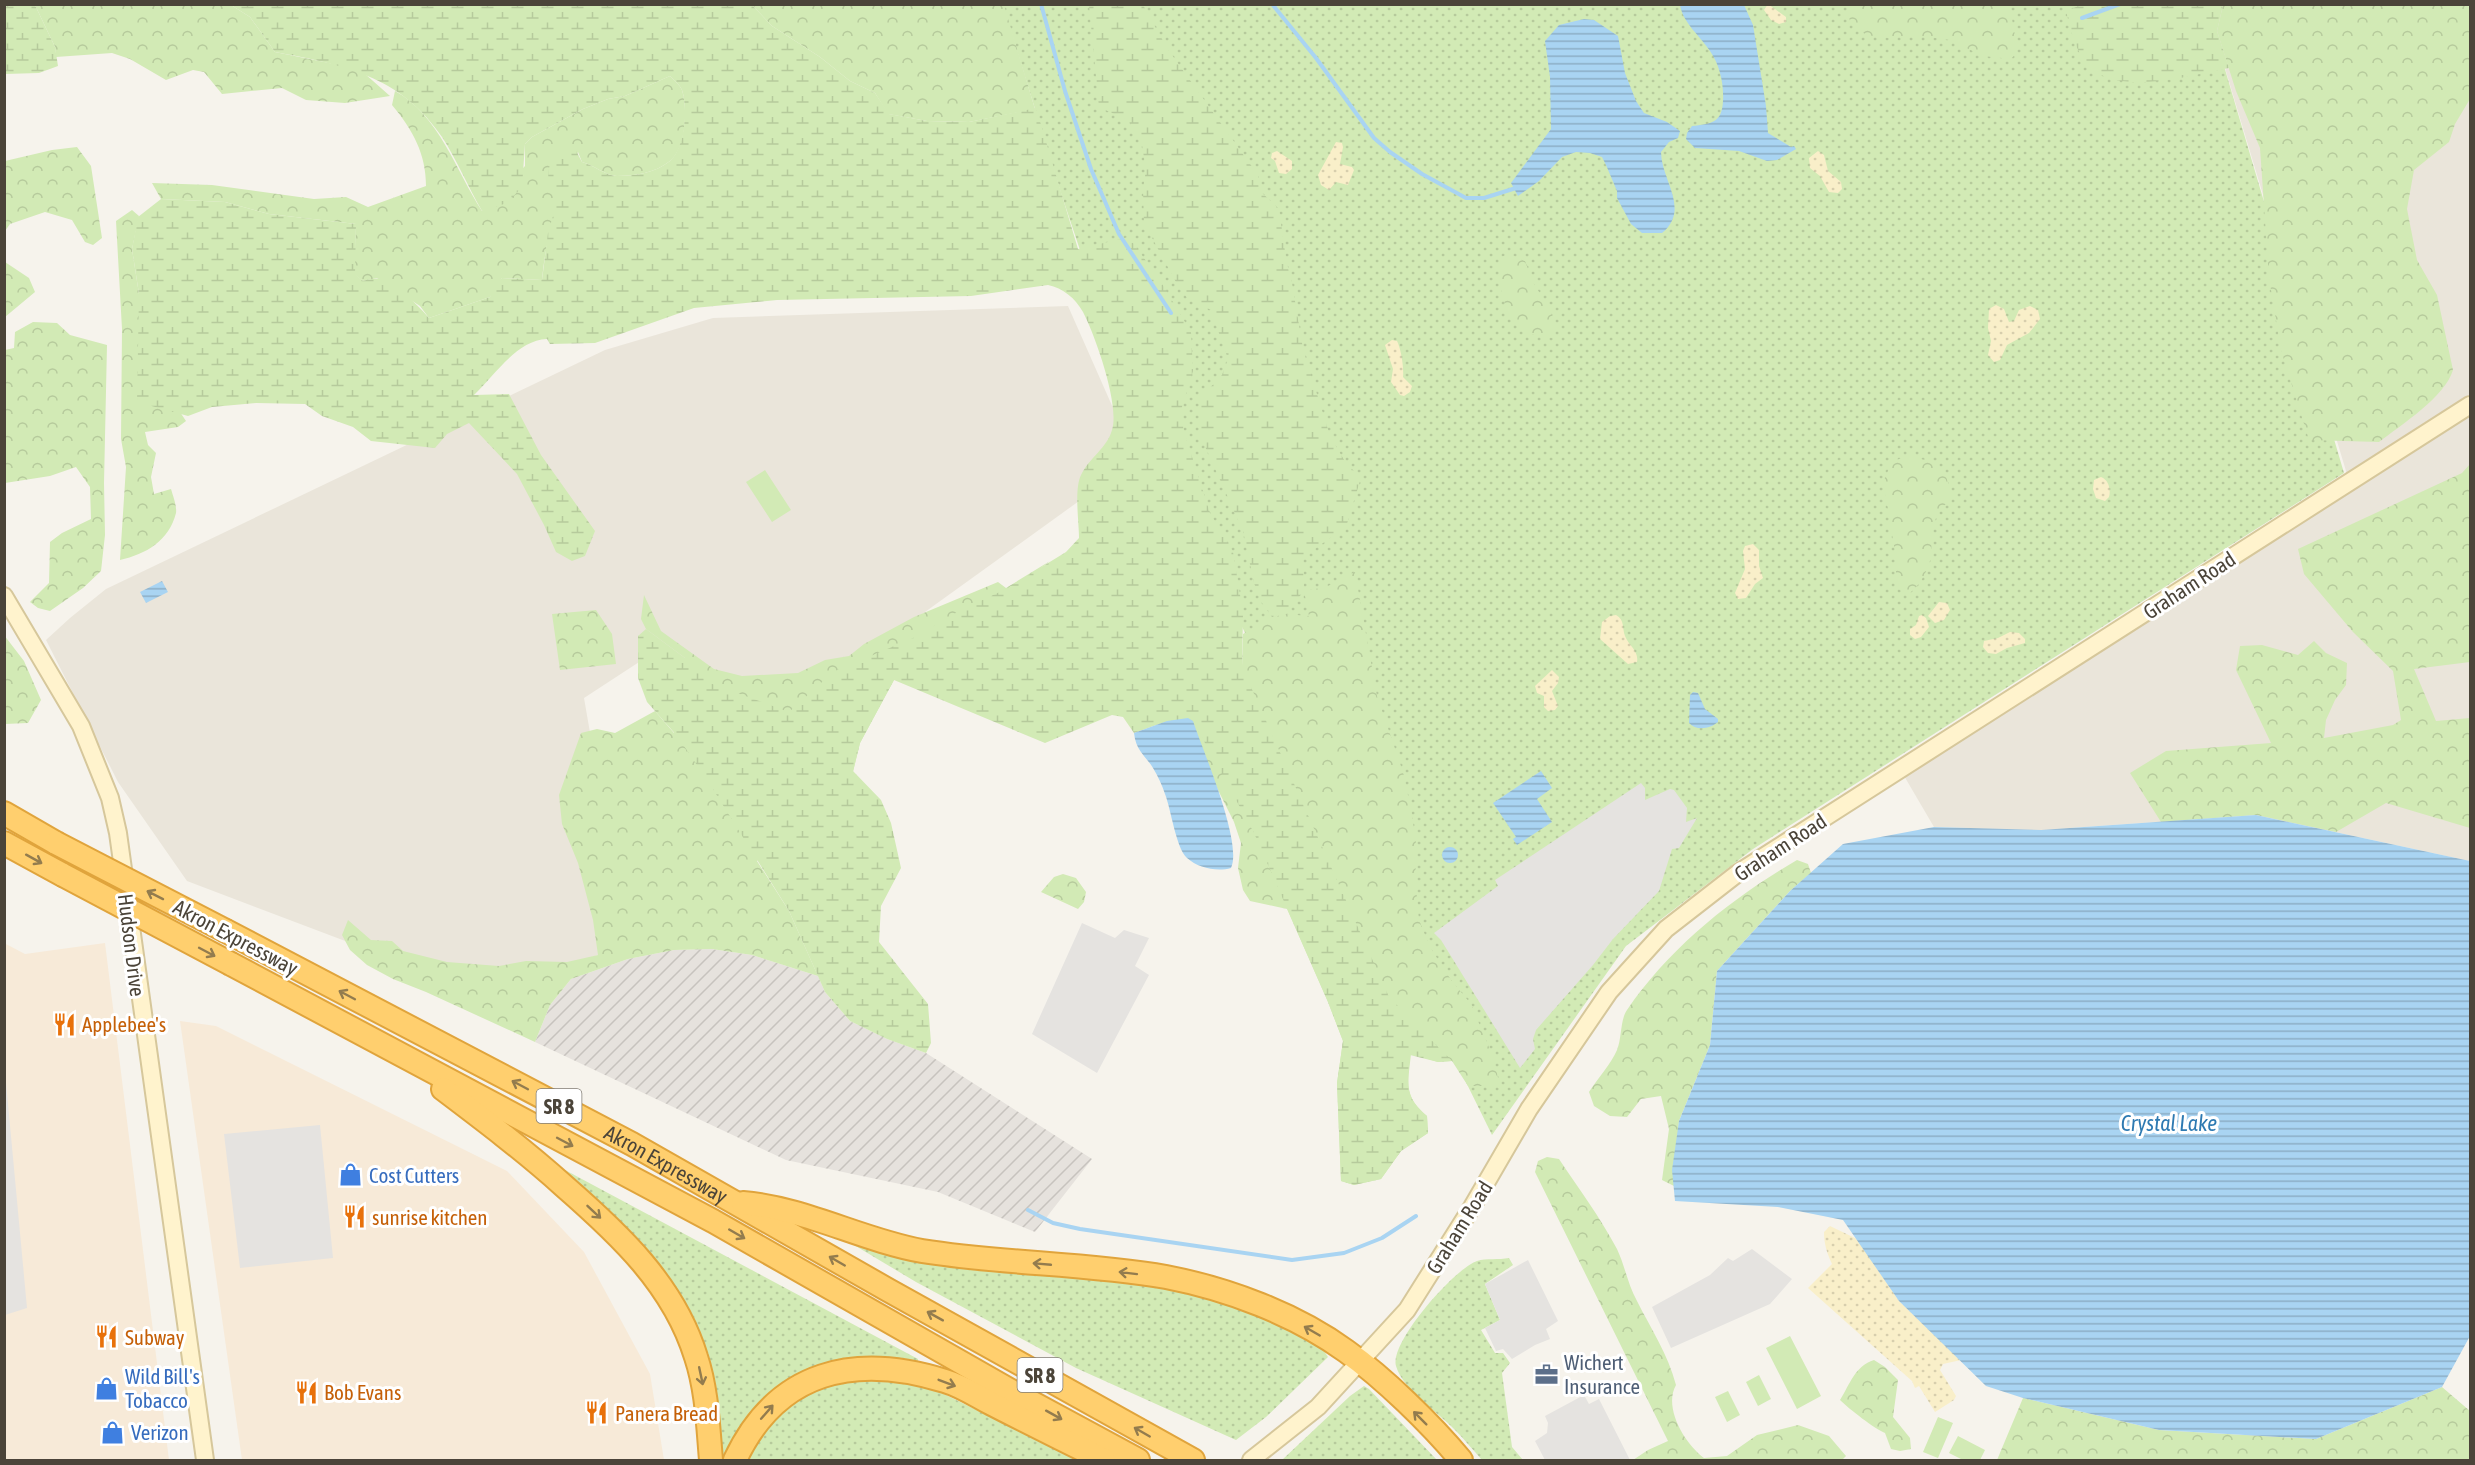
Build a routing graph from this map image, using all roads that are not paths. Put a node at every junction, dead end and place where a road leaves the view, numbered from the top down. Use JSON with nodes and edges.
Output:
{"nodes":[{"id":1,"x":2470,"y":405,"type":"edge"},
{"id":2,"x":4,"y":596,"type":"edge"},
{"id":3,"x":4,"y":813,"type":"edge"},
{"id":4,"x":4,"y":843,"type":"edge"},
{"id":5,"x":384,"y":1045,"type":"junction"},
{"id":6,"x":736,"y":1202,"type":"junction"},
{"id":7,"x":1362,"y":1362,"type":"junction"},
{"id":8,"x":205,"y":1461,"type":"edge"},
{"id":9,"x":711,"y":1461,"type":"edge"},
{"id":10,"x":735,"y":1461,"type":"edge"},
{"id":11,"x":1104,"y":1461,"type":"edge"},
{"id":12,"x":1138,"y":1461,"type":"edge"},
{"id":13,"x":1192,"y":1461,"type":"edge"},
{"id":14,"x":1251,"y":1461,"type":"edge"},
{"id":15,"x":1461,"y":1461,"type":"edge"}],
"edges":[{"from":1,"to":7,"type":"main road","name":"Graham Road"},
{"from":2,"to":8,"type":"main road","name":"Hudson Drive"},
{"from":6,"to":3,"type":"highway","name":"Akron Expressway","number":"SR 8","one_way":true,"bridge":true},
{"from":4,"to":5,"type":"highway","name":"Akron Expressway","number":"SR 8","one_way":true,"bridge":true},
{"from":5,"to":9,"type":"highway","one_way":true},
{"from":5,"to":12,"type":"highway","name":"Akron Expressway","number":"SR 8","one_way":true},
{"from":7,"to":6,"type":"highway","one_way":true},
{"from":13,"to":6,"type":"highway","name":"Akron Expressway","number":"SR 8","one_way":true},
{"from":7,"to":14,"type":"main road","name":"Graham Road"},
{"from":15,"to":7,"type":"highway","one_way":true},
{"from":10,"to":11,"type":"highway","one_way":true}]}
